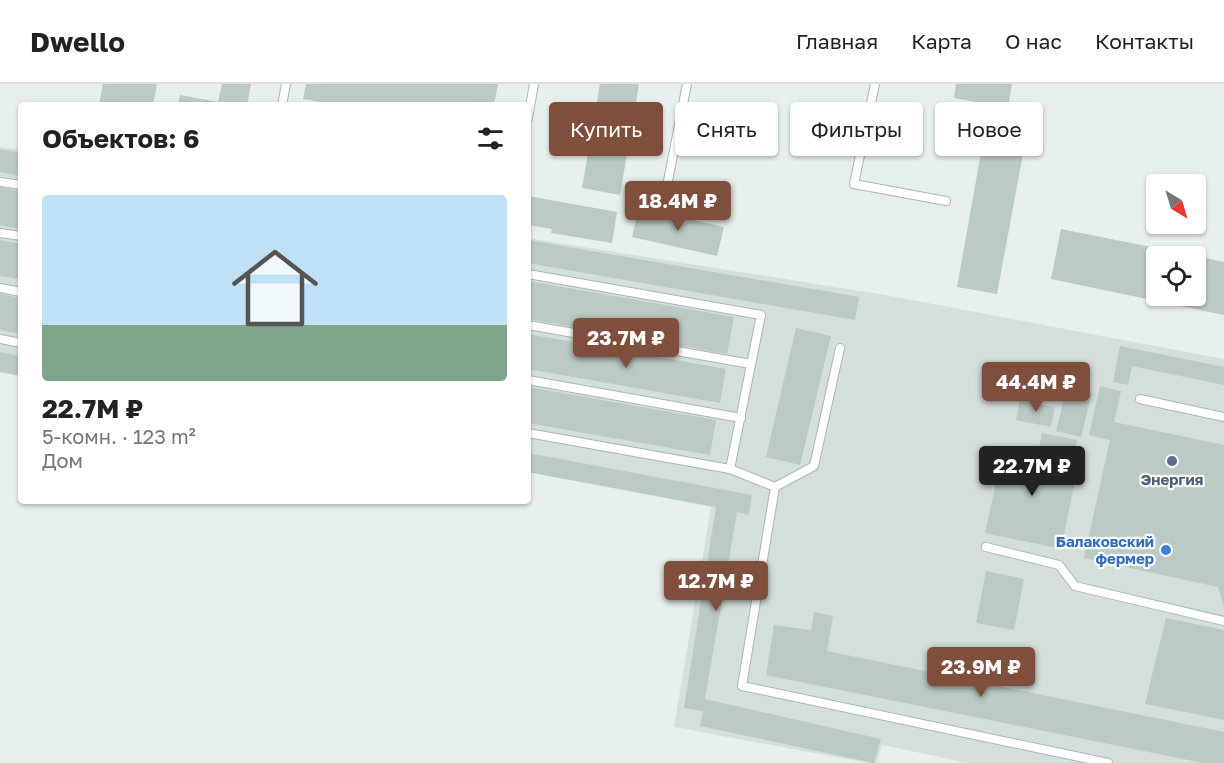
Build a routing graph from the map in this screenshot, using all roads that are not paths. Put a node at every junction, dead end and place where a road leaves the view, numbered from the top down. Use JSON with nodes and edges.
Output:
{"nodes":[{"id":1,"x":286,"y":84,"type":"edge"},
{"id":2,"x":534,"y":84,"type":"edge"},
{"id":3,"x":687,"y":84,"type":"edge"},
{"id":4,"x":875,"y":84,"type":"edge"},
{"id":5,"x":283,"y":102,"type":"edge"},
{"id":6,"x":531,"y":102,"type":"edge"},
{"id":7,"x":0,"y":182,"type":"edge"},
{"id":8,"x":18,"y":185,"type":"edge"},
{"id":9,"x":666,"y":191,"type":"dead end"},
{"id":10,"x":946,"y":201,"type":"dead end"},
{"id":11,"x":0,"y":233,"type":"edge"},
{"id":12,"x":18,"y":236,"type":"edge"},
{"id":13,"x":531,"y":275,"type":"edge"},
{"id":14,"x":0,"y":288,"type":"edge"},
{"id":15,"x":18,"y":291,"type":"edge"},
{"id":16,"x":531,"y":326,"type":"edge"},
{"id":17,"x":0,"y":339,"type":"edge"},
{"id":18,"x":18,"y":342,"type":"edge"},
{"id":19,"x":840,"y":348,"type":"dead end"},
{"id":20,"x":751,"y":364,"type":"junction"},
{"id":21,"x":531,"y":381,"type":"edge"},
{"id":22,"x":1140,"y":399,"type":"dead end"},
{"id":23,"x":1224,"y":417,"type":"edge"},
{"id":24,"x":741,"y":418,"type":"junction"},
{"id":25,"x":531,"y":434,"type":"edge"},
{"id":26,"x":730,"y":469,"type":"junction"},
{"id":27,"x":775,"y":487,"type":"junction"},
{"id":28,"x":986,"y":548,"type":"dead end"},
{"id":29,"x":1224,"y":621,"type":"edge"},
{"id":30,"x":1108,"y":763,"type":"edge"}],
"edges":[{"from":1,"to":5,"type":"lane"},
{"from":2,"to":6,"type":"lane"},
{"from":3,"to":9,"type":"lane"},
{"from":4,"to":10,"type":"lane"},
{"from":7,"to":8,"type":"lane"},
{"from":11,"to":12,"type":"lane"},
{"from":13,"to":20,"type":"lane"},
{"from":14,"to":15,"type":"lane"},
{"from":16,"to":20,"type":"lane"},
{"from":17,"to":18,"type":"lane"},
{"from":19,"to":27,"type":"lane"},
{"from":20,"to":24,"type":"lane"},
{"from":21,"to":24,"type":"lane"},
{"from":22,"to":23,"type":"lane"},
{"from":24,"to":26,"type":"lane"},
{"from":25,"to":26,"type":"lane"},
{"from":26,"to":27,"type":"lane"},
{"from":27,"to":30,"type":"lane"},
{"from":28,"to":29,"type":"lane"}]}
